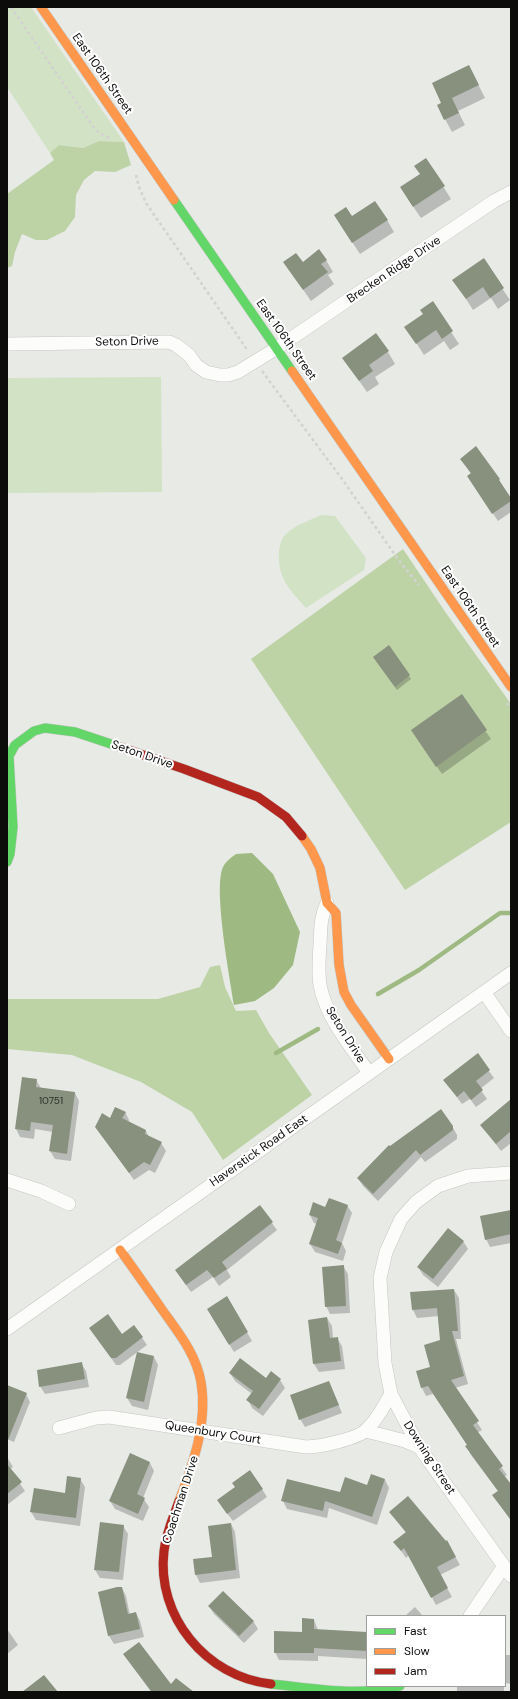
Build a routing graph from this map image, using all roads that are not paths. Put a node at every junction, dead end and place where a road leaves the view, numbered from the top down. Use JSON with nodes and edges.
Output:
{"nodes":[{"id":1,"x":41,"y":7,"type":"edge"},
{"id":2,"x":511,"y":192,"type":"edge"},
{"id":3,"x":7,"y":344,"type":"edge"},
{"id":4,"x":277,"y":348,"type":"junction"},
{"id":5,"x":511,"y":687,"type":"edge"},
{"id":6,"x":7,"y":862,"type":"edge"},
{"id":7,"x":327,"y":903,"type":"junction"},
{"id":8,"x":511,"y":973,"type":"edge"},
{"id":9,"x":484,"y":992,"type":"junction"},
{"id":10,"x":511,"y":1031,"type":"edge"},
{"id":11,"x":389,"y":1059,"type":"junction"},
{"id":12,"x":369,"y":1073,"type":"junction"},
{"id":13,"x":511,"y":1173,"type":"edge"},
{"id":14,"x":7,"y":1180,"type":"edge"},
{"id":15,"x":69,"y":1204,"type":"dead end"},
{"id":16,"x":120,"y":1250,"type":"junction"},
{"id":17,"x":7,"y":1329,"type":"edge"},
{"id":18,"x":391,"y":1394,"type":"junction"},
{"id":19,"x":59,"y":1428,"type":"dead end"},
{"id":20,"x":202,"y":1431,"type":"junction"},
{"id":21,"x":366,"y":1431,"type":"junction"},
{"id":22,"x":419,"y":1447,"type":"junction"},
{"id":23,"x":507,"y":1571,"type":"edge"},
{"id":24,"x":471,"y":1615,"type":"edge"},
{"id":25,"x":398,"y":1687,"type":"edge"}],
"edges":[{"from":1,"to":4,"type":"street","name":"East 106th Street"},
{"from":2,"to":4,"type":"street","name":"Brecken Ridge Drive"},
{"from":3,"to":4,"type":"street","name":"Seton Drive"},
{"from":4,"to":5,"type":"street","name":"East 106th Street"},
{"from":6,"to":7,"type":"street","name":"Seton Drive"},
{"from":7,"to":11,"type":"street","name":"Seton Drive"},
{"from":7,"to":12,"type":"street","name":"Seton Drive"},
{"from":8,"to":9,"type":"street","name":"Haverstick Road East"},
{"from":9,"to":10,"type":"street"},
{"from":9,"to":11,"type":"street","name":"Haverstick Road East"},
{"from":11,"to":12,"type":"street","name":"Haverstick Road East"},
{"from":12,"to":16,"type":"street","name":"Haverstick Road East"},
{"from":13,"to":18,"type":"street","name":"Downing Street"},
{"from":14,"to":15,"type":"street"},
{"from":16,"to":17,"type":"street","name":"Haverstick Road East"},
{"from":16,"to":20,"type":"street","name":"Coachman Drive"},
{"from":18,"to":21,"type":"street"},
{"from":18,"to":22,"type":"street","name":"Downing Street"},
{"from":19,"to":20,"type":"street","name":"Queenbury Court"},
{"from":20,"to":21,"type":"street","name":"Queenbury Court"},
{"from":20,"to":25,"type":"street","name":"Coachman Drive"},
{"from":21,"to":22,"type":"street"},
{"from":22,"to":23,"type":"street","name":"Downing Street"},
{"from":23,"to":24,"type":"street"}]}
